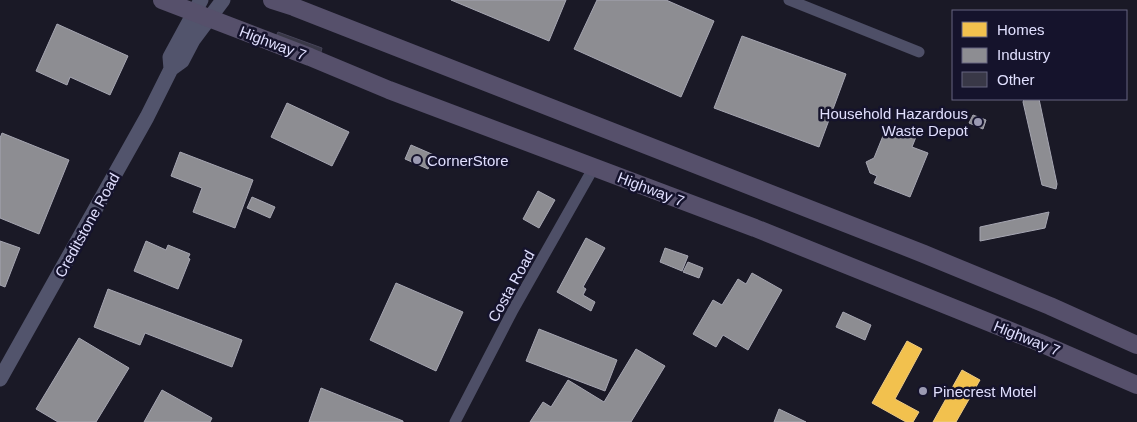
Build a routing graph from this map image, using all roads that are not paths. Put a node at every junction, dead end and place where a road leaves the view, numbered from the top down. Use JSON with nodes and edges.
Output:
{"nodes":[{"id":1,"x":162,"y":0,"type":"edge"},
{"id":2,"x":223,"y":0,"type":"edge"},
{"id":3,"x":272,"y":0,"type":"edge"},
{"id":4,"x":789,"y":0,"type":"edge"},
{"id":5,"x":201,"y":11,"type":"edge"},
{"id":6,"x":919,"y":52,"type":"dead end"},
{"id":7,"x":594,"y":166,"type":"junction"},
{"id":8,"x":1137,"y":345,"type":"edge"},
{"id":9,"x":0,"y":379,"type":"edge"},
{"id":10,"x":1137,"y":384,"type":"edge"},
{"id":11,"x":455,"y":422,"type":"edge"}],
"edges":[{"from":1,"to":5,"type":"main road","name":"Highway 7"},
{"from":2,"to":5,"type":"street","name":"Creditstone Road"},
{"from":3,"to":8,"type":"main road"},
{"from":4,"to":6,"type":"street"},
{"from":5,"to":7,"type":"main road","name":"Highway 7"},
{"from":5,"to":9,"type":"street","name":"Creditstone Road"},
{"from":7,"to":10,"type":"main road","name":"Highway 7"},
{"from":7,"to":11,"type":"street","name":"Costa Road"}]}
